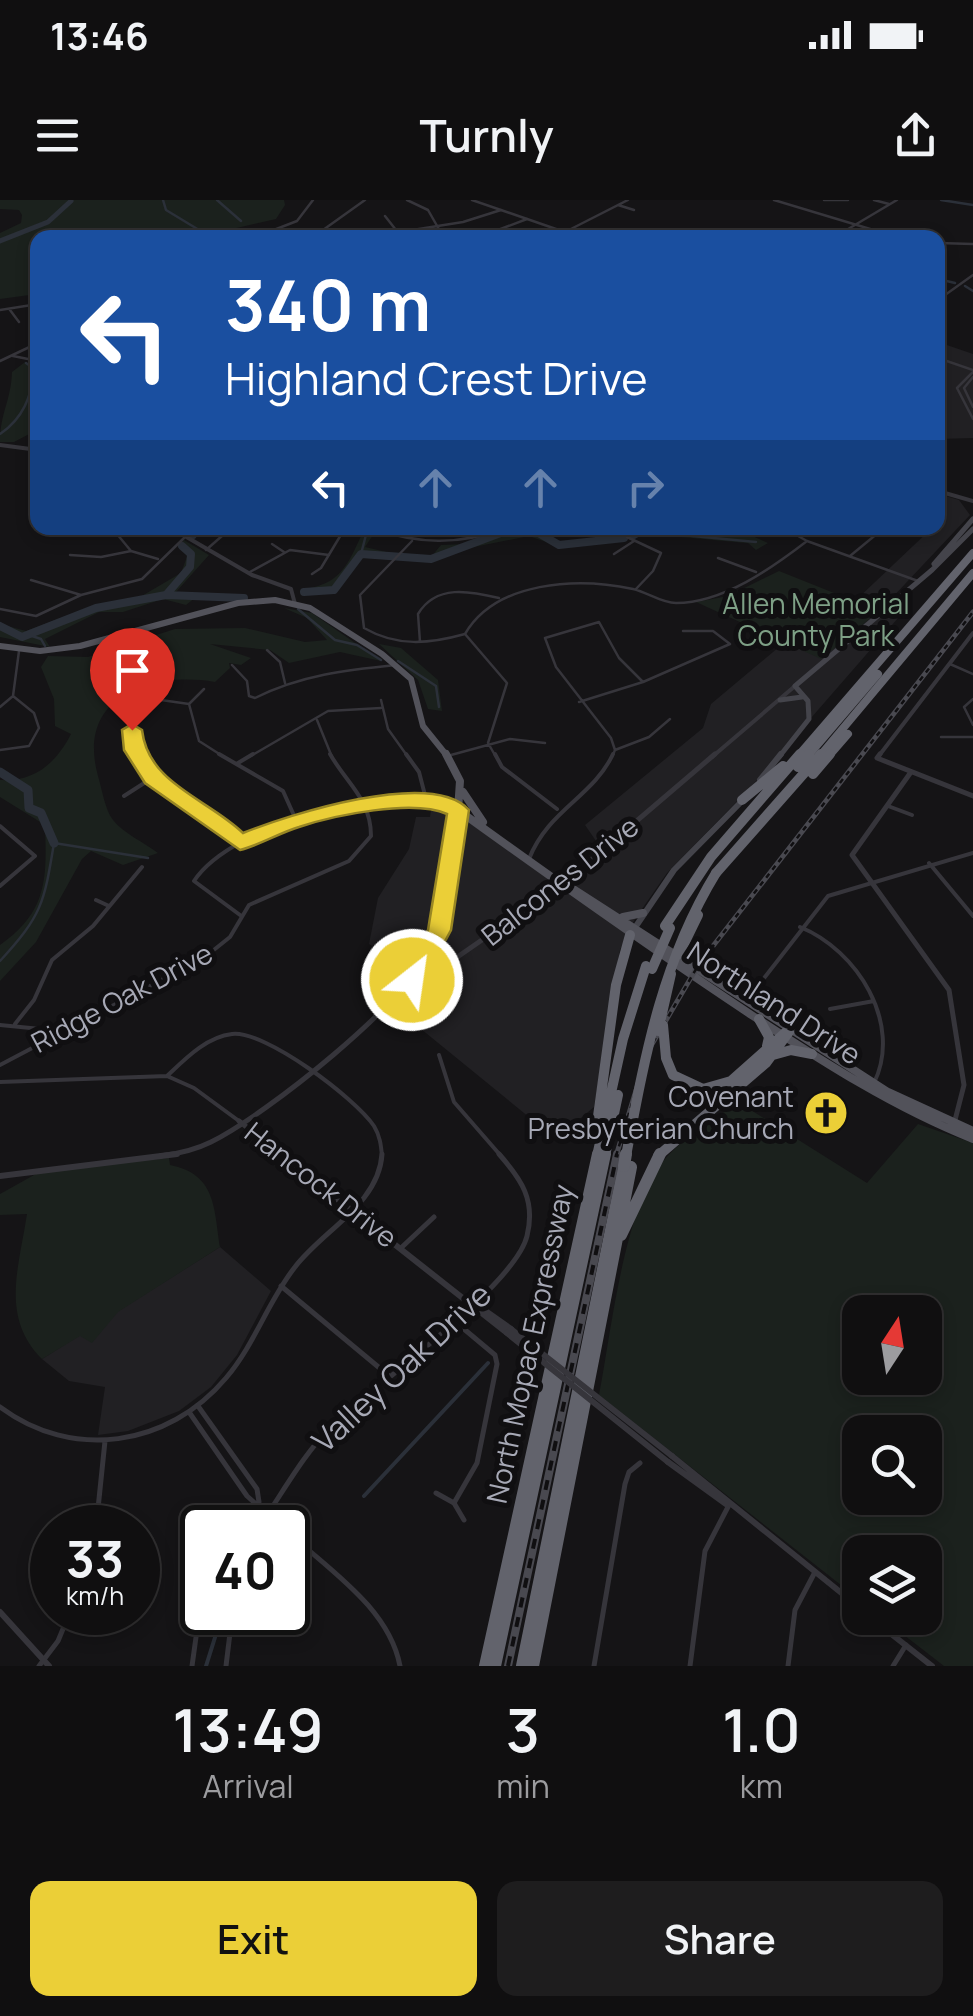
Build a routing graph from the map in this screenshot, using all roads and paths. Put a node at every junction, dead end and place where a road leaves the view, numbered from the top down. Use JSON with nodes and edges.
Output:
{"nodes":[{"id":1,"x":313,"y":200,"type":"edge"},
{"id":2,"x":364,"y":200,"type":"edge"},
{"id":3,"x":406,"y":200,"type":"edge"},
{"id":4,"x":472,"y":200,"type":"edge"},
{"id":5,"x":487,"y":200,"type":"edge"},
{"id":6,"x":627,"y":200,"type":"edge"},
{"id":7,"x":774,"y":200,"type":"edge"},
{"id":8,"x":824,"y":200,"type":"edge"},
{"id":9,"x":848,"y":200,"type":"edge"},
{"id":10,"x":874,"y":200,"type":"edge"},
{"id":11,"x":897,"y":200,"type":"edge"},
{"id":12,"x":480,"y":203,"type":"junction"},
{"id":13,"x":889,"y":204,"type":"junction"},
{"id":14,"x":618,"y":205,"type":"junction"},
{"id":15,"x":501,"y":210,"type":"junction"},
{"id":16,"x":634,"y":210,"type":"dead end"},
{"id":17,"x":385,"y":216,"type":"dead end"},
{"id":18,"x":527,"y":219,"type":"junction"},
{"id":19,"x":854,"y":223,"type":"junction"},
{"id":20,"x":437,"y":225,"type":"junction"},
{"id":21,"x":273,"y":230,"type":"edge"},
{"id":22,"x":326,"y":230,"type":"edge"},
{"id":23,"x":396,"y":230,"type":"joint"},
{"id":24,"x":440,"y":230,"type":"edge"},
{"id":25,"x":498,"y":230,"type":"edge"},
{"id":26,"x":559,"y":230,"type":"edge"},
{"id":27,"x":569,"y":230,"type":"edge"},
{"id":28,"x":844,"y":230,"type":"edge"},
{"id":29,"x":875,"y":230,"type":"edge"},
{"id":30,"x":945,"y":243,"type":"edge"},
{"id":31,"x":973,"y":244,"type":"edge"},
{"id":32,"x":973,"y":275,"type":"edge"},
{"id":33,"x":945,"y":295,"type":"edge"},
{"id":34,"x":30,"y":306,"type":"edge"},
{"id":35,"x":0,"y":310,"type":"edge"},
{"id":36,"x":10,"y":310,"type":"junction"},
{"id":37,"x":19,"y":322,"type":"dead end"},
{"id":38,"x":30,"y":347,"type":"edge"},
{"id":39,"x":12,"y":355,"type":"junction"},
{"id":40,"x":30,"y":359,"type":"edge"},
{"id":41,"x":0,"y":360,"type":"edge"},
{"id":42,"x":945,"y":363,"type":"edge"},
{"id":43,"x":972,"y":373,"type":"edge"},
{"id":44,"x":969,"y":400,"type":"junction"},
{"id":45,"x":963,"y":401,"type":"junction"},
{"id":46,"x":973,"y":407,"type":"edge"},
{"id":47,"x":973,"y":419,"type":"edge"},
{"id":48,"x":0,"y":445,"type":"edge"},
{"id":49,"x":30,"y":449,"type":"edge"},
{"id":50,"x":945,"y":492,"type":"edge"},
{"id":51,"x":956,"y":496,"type":"junction"},
{"id":52,"x":973,"y":502,"type":"edge"},
{"id":53,"x":973,"y":519,"type":"edge"},
{"id":54,"x":973,"y":529,"type":"edge"},
{"id":55,"x":117,"y":535,"type":"edge"},
{"id":56,"x":180,"y":535,"type":"edge"},
{"id":57,"x":224,"y":535,"type":"edge"},
{"id":58,"x":340,"y":535,"type":"edge"},
{"id":59,"x":393,"y":535,"type":"edge"},
{"id":60,"x":486,"y":535,"type":"edge"},
{"id":61,"x":626,"y":535,"type":"edge"},
{"id":62,"x":796,"y":535,"type":"edge"},
{"id":63,"x":876,"y":535,"type":"edge"},
{"id":64,"x":184,"y":538,"type":"junction"},
{"id":65,"x":412,"y":541,"type":"junction"},
{"id":66,"x":807,"y":541,"type":"junction"},
{"id":67,"x":634,"y":542,"type":"junction"},
{"id":68,"x":272,"y":544,"type":"dead end"},
{"id":69,"x":206,"y":550,"type":"junction"},
{"id":70,"x":130,"y":551,"type":"junction"},
{"id":71,"x":284,"y":552,"type":"junction"},
{"id":72,"x":973,"y":552,"type":"edge"},
{"id":73,"x":614,"y":554,"type":"dead end"},
{"id":74,"x":70,"y":556,"type":"dead end"},
{"id":75,"x":329,"y":556,"type":"junction"},
{"id":76,"x":850,"y":556,"type":"junction"},
{"id":77,"x":158,"y":558,"type":"junction"},
{"id":78,"x":718,"y":558,"type":"dead end"},
{"id":79,"x":973,"y":562,"type":"edge"},
{"id":80,"x":756,"y":572,"type":"junction"},
{"id":81,"x":248,"y":573,"type":"junction"},
{"id":82,"x":312,"y":574,"type":"dead end"},
{"id":83,"x":973,"y":578,"type":"edge"},
{"id":84,"x":920,"y":579,"type":"junction"},
{"id":85,"x":31,"y":580,"type":"dead end"},
{"id":86,"x":636,"y":589,"type":"junction"},
{"id":87,"x":81,"y":595,"type":"junction"},
{"id":88,"x":500,"y":598,"type":"junction"},
{"id":89,"x":295,"y":604,"type":"junction"},
{"id":90,"x":0,"y":609,"type":"edge"},
{"id":91,"x":52,"y":610,"type":"joint"},
{"id":92,"x":596,"y":621,"type":"joint"},
{"id":93,"x":683,"y":631,"type":"dead end"},
{"id":94,"x":973,"y":633,"type":"edge"},
{"id":95,"x":465,"y":634,"type":"junction"},
{"id":96,"x":420,"y":642,"type":"junction"},
{"id":97,"x":0,"y":646,"type":"edge"},
{"id":98,"x":267,"y":650,"type":"dead end"},
{"id":99,"x":19,"y":651,"type":"junction"},
{"id":100,"x":949,"y":664,"type":"junction"},
{"id":101,"x":232,"y":665,"type":"dead end"},
{"id":102,"x":396,"y":665,"type":"junction"},
{"id":103,"x":973,"y":674,"type":"edge"},
{"id":104,"x":643,"y":682,"type":"junction"},
{"id":105,"x":285,"y":683,"type":"junction"},
{"id":106,"x":795,"y":686,"type":"junction"},
{"id":107,"x":204,"y":689,"type":"dead end"},
{"id":108,"x":14,"y":696,"type":"junction"},
{"id":109,"x":972,"y":698,"type":"edge"},
{"id":110,"x":381,"y":700,"type":"dead end"},
{"id":111,"x":780,"y":700,"type":"junction"},
{"id":112,"x":847,"y":700,"type":"junction"},
{"id":113,"x":808,"y":701,"type":"junction"},
{"id":114,"x":579,"y":702,"type":"junction"},
{"id":115,"x":189,"y":704,"type":"junction"},
{"id":116,"x":0,"y":706,"type":"edge"},
{"id":117,"x":381,"y":708,"type":"junction"},
{"id":118,"x":317,"y":720,"type":"junction"},
{"id":119,"x":670,"y":720,"type":"dead end"},
{"id":120,"x":860,"y":720,"type":"junction"},
{"id":121,"x":973,"y":725,"type":"edge"},
{"id":122,"x":973,"y":737,"type":"edge"},
{"id":123,"x":941,"y":738,"type":"dead end"},
{"id":124,"x":488,"y":743,"type":"junction"},
{"id":125,"x":546,"y":743,"type":"dead end"},
{"id":126,"x":0,"y":750,"type":"edge"},
{"id":127,"x":616,"y":750,"type":"junction"},
{"id":128,"x":804,"y":750,"type":"junction"},
{"id":129,"x":819,"y":750,"type":"junction"},
{"id":130,"x":451,"y":755,"type":"junction"},
{"id":131,"x":238,"y":763,"type":"junction"},
{"id":132,"x":911,"y":772,"type":"junction"},
{"id":133,"x":152,"y":778,"type":"junction"},
{"id":134,"x":462,"y":788,"type":"junction"},
{"id":135,"x":124,"y":796,"type":"dead end"},
{"id":136,"x":973,"y":796,"type":"edge"},
{"id":137,"x":426,"y":799,"type":"junction"},
{"id":138,"x":742,"y":800,"type":"junction"},
{"id":139,"x":888,"y":805,"type":"junction"},
{"id":140,"x":368,"y":806,"type":"junction"},
{"id":141,"x":458,"y":810,"type":"junction"},
{"id":142,"x":557,"y":810,"type":"junction"},
{"id":143,"x":912,"y":815,"type":"dead end"},
{"id":144,"x":296,"y":820,"type":"junction"},
{"id":145,"x":2,"y":830,"type":"edge"},
{"id":146,"x":493,"y":834,"type":"junction"},
{"id":147,"x":240,"y":843,"type":"junction"},
{"id":148,"x":973,"y":853,"type":"edge"},
{"id":149,"x":529,"y":859,"type":"junction"},
{"id":150,"x":929,"y":863,"type":"junction"},
{"id":151,"x":142,"y":867,"type":"dead end"},
{"id":152,"x":719,"y":875,"type":"junction"},
{"id":153,"x":868,"y":882,"type":"junction"},
{"id":154,"x":564,"y":884,"type":"junction"},
{"id":155,"x":0,"y":886,"type":"edge"},
{"id":156,"x":96,"y":900,"type":"dead end"},
{"id":157,"x":109,"y":906,"type":"junction"},
{"id":158,"x":643,"y":913,"type":"junction"},
{"id":159,"x":240,"y":915,"type":"junction"},
{"id":160,"x":973,"y":916,"type":"edge"},
{"id":161,"x":617,"y":920,"type":"junction"},
{"id":162,"x":667,"y":927,"type":"junction"},
{"id":163,"x":800,"y":928,"type":"junction"},
{"id":164,"x":633,"y":930,"type":"junction"},
{"id":165,"x":624,"y":950,"type":"junction"},
{"id":166,"x":430,"y":954,"type":"junction"},
{"id":167,"x":460,"y":956,"type":"junction"},
{"id":168,"x":448,"y":964,"type":"junction"},
{"id":169,"x":649,"y":968,"type":"junction"},
{"id":170,"x":420,"y":970,"type":"junction"},
{"id":171,"x":754,"y":991,"type":"dead end"},
{"id":172,"x":397,"y":998,"type":"junction"},
{"id":173,"x":874,"y":1001,"type":"junction"},
{"id":174,"x":663,"y":1009,"type":"junction"},
{"id":175,"x":830,"y":1009,"type":"dead end"},
{"id":176,"x":758,"y":1019,"type":"junction"},
{"id":177,"x":0,"y":1024,"type":"edge"},
{"id":178,"x":15,"y":1024,"type":"junction"},
{"id":179,"x":60,"y":1031,"type":"junction"},
{"id":180,"x":786,"y":1034,"type":"junction"},
{"id":181,"x":769,"y":1051,"type":"junction"},
{"id":182,"x":812,"y":1054,"type":"junction"},
{"id":183,"x":439,"y":1055,"type":"dead end"},
{"id":184,"x":0,"y":1065,"type":"edge"},
{"id":185,"x":306,"y":1070,"type":"junction"},
{"id":186,"x":167,"y":1076,"type":"junction"},
{"id":187,"x":0,"y":1082,"type":"edge"},
{"id":188,"x":870,"y":1086,"type":"junction"},
{"id":189,"x":240,"y":1122,"type":"junction"},
{"id":190,"x":952,"y":1127,"type":"junction"},
{"id":191,"x":973,"y":1130,"type":"edge"},
{"id":192,"x":973,"y":1139,"type":"edge"},
{"id":193,"x":596,"y":1162,"type":"junction"},
{"id":194,"x":628,"y":1166,"type":"junction"},
{"id":195,"x":0,"y":1176,"type":"edge"},
{"id":196,"x":351,"y":1208,"type":"junction"},
{"id":197,"x":434,"y":1217,"type":"dead end"},
{"id":198,"x":618,"y":1240,"type":"junction"},
{"id":199,"x":402,"y":1247,"type":"junction"},
{"id":200,"x":281,"y":1286,"type":"junction"},
{"id":201,"x":471,"y":1302,"type":"junction"},
{"id":202,"x":452,"y":1319,"type":"junction"},
{"id":203,"x":388,"y":1375,"type":"junction"},
{"id":204,"x":198,"y":1405,"type":"junction"},
{"id":205,"x":0,"y":1407,"type":"edge"},
{"id":206,"x":188,"y":1412,"type":"junction"},
{"id":207,"x":105,"y":1441,"type":"junction"},
{"id":208,"x":640,"y":1464,"type":"dead end"},
{"id":209,"x":436,"y":1492,"type":"dead end"},
{"id":210,"x":260,"y":1502,"type":"junction"},
{"id":211,"x":454,"y":1503,"type":"junction"},
{"id":212,"x":98,"y":1505,"type":"edge"},
{"id":213,"x":262,"y":1505,"type":"edge"},
{"id":214,"x":273,"y":1505,"type":"edge"},
{"id":215,"x":729,"y":1505,"type":"junction"},
{"id":216,"x":464,"y":1520,"type":"dead end"},
{"id":217,"x":310,"y":1554,"type":"edge"},
{"id":218,"x":815,"y":1572,"type":"junction"},
{"id":219,"x":842,"y":1594,"type":"edge"},
{"id":220,"x":0,"y":1612,"type":"edge"},
{"id":221,"x":59,"y":1635,"type":"edge"},
{"id":222,"x":199,"y":1635,"type":"edge"},
{"id":223,"x":230,"y":1635,"type":"edge"},
{"id":224,"x":893,"y":1635,"type":"edge"},
{"id":225,"x":906,"y":1645,"type":"junction"},
{"id":226,"x":44,"y":1665,"type":"edge"},
{"id":227,"x":192,"y":1666,"type":"edge"},
{"id":228,"x":226,"y":1666,"type":"edge"},
{"id":229,"x":400,"y":1666,"type":"edge"},
{"id":230,"x":485,"y":1666,"type":"edge"},
{"id":231,"x":495,"y":1666,"type":"edge"},
{"id":232,"x":522,"y":1666,"type":"edge"},
{"id":233,"x":533,"y":1666,"type":"edge"},
{"id":234,"x":594,"y":1666,"type":"edge"},
{"id":235,"x":690,"y":1666,"type":"edge"},
{"id":236,"x":788,"y":1666,"type":"edge"},
{"id":237,"x":894,"y":1666,"type":"edge"},
{"id":238,"x":932,"y":1666,"type":"edge"}],
"edges":[{"from":1,"to":21,"type":"street"},
{"from":2,"to":22,"type":"street"},
{"from":3,"to":20,"type":"street"},
{"from":4,"to":12,"type":"street"},
{"from":5,"to":12,"type":"street"},
{"from":6,"to":14,"type":"street"},
{"from":7,"to":19,"type":"street"},
{"from":8,"to":9,"type":"street"},
{"from":10,"to":13,"type":"street"},
{"from":11,"to":13,"type":"street"},
{"from":12,"to":15,"type":"street"},
{"from":13,"to":19,"type":"street"},
{"from":14,"to":16,"type":"street"},
{"from":14,"to":27,"type":"street"},
{"from":15,"to":18,"type":"street"},
{"from":15,"to":20,"type":"street"},
{"from":17,"to":23,"type":"street"},
{"from":18,"to":25,"type":"street"},
{"from":18,"to":26,"type":"street"},
{"from":19,"to":28,"type":"street"},
{"from":19,"to":29,"type":"street"},
{"from":20,"to":23,"type":"street"},
{"from":20,"to":24,"type":"street"},
{"from":30,"to":31,"type":"street"},
{"from":32,"to":33,"type":"street"},
{"from":34,"to":36,"type":"street"},
{"from":35,"to":36,"type":"street"},
{"from":36,"to":37,"type":"street"},
{"from":38,"to":39,"type":"street"},
{"from":39,"to":40,"type":"street"},
{"from":39,"to":41,"type":"street"},
{"from":42,"to":43,"type":"street"},
{"from":43,"to":44,"type":"street"},
{"from":43,"to":45,"type":"street"},
{"from":44,"to":45,"type":"street"},
{"from":44,"to":46,"type":"street"},
{"from":45,"to":47,"type":"street"},
{"from":48,"to":49,"type":"street"},
{"from":50,"to":51,"type":"street"},
{"from":51,"to":52,"type":"street"},
{"from":51,"to":52,"type":"street"},
{"from":53,"to":84,"type":"main road","name":"Balcones Drive"},
{"from":54,"to":84,"type":"main road","name":"Balcones Drive"},
{"from":55,"to":70,"type":"street"},
{"from":56,"to":64,"type":"street"},
{"from":57,"to":69,"type":"street"},
{"from":58,"to":75,"type":"street"},
{"from":59,"to":65,"type":"street"},
{"from":60,"to":65,"type":"street"},
{"from":61,"to":67,"type":"street"},
{"from":62,"to":66,"type":"street"},
{"from":63,"to":76,"type":"street"},
{"from":64,"to":69,"type":"street"},
{"from":64,"to":77,"type":"street"},
{"from":65,"to":96,"type":"street"},
{"from":66,"to":76,"type":"street"},
{"from":66,"to":80,"type":"street"},
{"from":67,"to":73,"type":"street"},
{"from":67,"to":86,"type":"street"},
{"from":68,"to":71,"type":"street"},
{"from":69,"to":81,"type":"street"},
{"from":70,"to":74,"type":"street"},
{"from":70,"to":77,"type":"street"},
{"from":71,"to":75,"type":"street"},
{"from":71,"to":81,"type":"street"},
{"from":72,"to":112,"type":"highway"},
{"from":75,"to":82,"type":"street"},
{"from":76,"to":84,"type":"street"},
{"from":77,"to":87,"type":"street"},
{"from":78,"to":80,"type":"street"},
{"from":79,"to":129,"type":"highway"},
{"from":80,"to":86,"type":"street"},
{"from":81,"to":89,"type":"street"},
{"from":83,"to":120,"type":"highway"},
{"from":83,"to":129,"type":"highway"},
{"from":84,"to":106,"type":"main road","name":"Balcones Drive"},
{"from":85,"to":87,"type":"street"},
{"from":86,"to":88,"type":"street"},
{"from":87,"to":91,"type":"street"},
{"from":88,"to":95,"type":"street"},
{"from":88,"to":96,"type":"street"},
{"from":89,"to":99,"type":"main road"},
{"from":89,"to":102,"type":"main road"},
{"from":90,"to":91,"type":"street"},
{"from":92,"to":104,"type":"street"},
{"from":92,"to":114,"type":"street"},
{"from":93,"to":104,"type":"street"},
{"from":94,"to":100,"type":"street"},
{"from":95,"to":96,"type":"street"},
{"from":95,"to":124,"type":"street"},
{"from":97,"to":99,"type":"main road"},
{"from":98,"to":105,"type":"street"},
{"from":99,"to":108,"type":"street"},
{"from":100,"to":103,"type":"street"},
{"from":100,"to":132,"type":"street"},
{"from":101,"to":105,"type":"street"},
{"from":102,"to":105,"type":"street"},
{"from":102,"to":130,"type":"main road"},
{"from":104,"to":114,"type":"street"},
{"from":106,"to":111,"type":"street","name":"Balcones Drive"},
{"from":106,"to":113,"type":"main road"},
{"from":107,"to":115,"type":"street"},
{"from":108,"to":116,"type":"street"},
{"from":108,"to":126,"type":"street"},
{"from":109,"to":121,"type":"street"},
{"from":110,"to":117,"type":"street"},
{"from":111,"to":113,"type":"main road"},
{"from":111,"to":154,"type":"street","name":"Balcones Drive"},
{"from":112,"to":128,"type":"highway"},
{"from":112,"to":129,"type":"highway"},
{"from":113,"to":138,"type":"main road"},
{"from":114,"to":127,"type":"street"},
{"from":115,"to":131,"type":"street"},
{"from":115,"to":133,"type":"street"},
{"from":117,"to":118,"type":"street"},
{"from":117,"to":137,"type":"street"},
{"from":118,"to":131,"type":"street"},
{"from":118,"to":140,"type":"street"},
{"from":119,"to":127,"type":"street"},
{"from":120,"to":129,"type":"highway"},
{"from":120,"to":152,"type":"highway"},
{"from":122,"to":123,"type":"street"},
{"from":124,"to":125,"type":"street"},
{"from":124,"to":130,"type":"street"},
{"from":124,"to":142,"type":"street"},
{"from":127,"to":142,"type":"street"},
{"from":128,"to":138,"type":"highway"},
{"from":128,"to":162,"type":"highway"},
{"from":129,"to":152,"type":"highway"},
{"from":129,"to":162,"type":"highway"},
{"from":130,"to":134,"type":"main road"},
{"from":131,"to":144,"type":"street"},
{"from":132,"to":136,"type":"street"},
{"from":132,"to":139,"type":"street"},
{"from":133,"to":135,"type":"street"},
{"from":133,"to":147,"type":"street"},
{"from":134,"to":141,"type":"main road"},
{"from":134,"to":146,"type":"main road"},
{"from":137,"to":140,"type":"street"},
{"from":137,"to":141,"type":"street"},
{"from":138,"to":158,"type":"main road"},
{"from":139,"to":143,"type":"street"},
{"from":139,"to":153,"type":"street"},
{"from":140,"to":144,"type":"street"},
{"from":140,"to":159,"type":"street","name":"Ridge Oak Drive"},
{"from":141,"to":146,"type":"main road","name":"Northland Drive"},
{"from":141,"to":166,"type":"street"},
{"from":142,"to":149,"type":"street"},
{"from":144,"to":147,"type":"street"},
{"from":145,"to":155,"type":"street"},
{"from":146,"to":149,"type":"main road","name":"Northland Drive"},
{"from":147,"to":159,"type":"street"},
{"from":148,"to":150,"type":"street"},
{"from":149,"to":154,"type":"main road","name":"Northland Drive"},
{"from":150,"to":153,"type":"street"},
{"from":150,"to":160,"type":"street"},
{"from":151,"to":157,"type":"street"},
{"from":152,"to":174,"type":"highway","bridge":true},
{"from":152,"to":194,"type":"highway","bridge":true},
{"from":153,"to":163,"type":"street"},
{"from":153,"to":190,"type":"street"},
{"from":154,"to":161,"type":"main road","name":"Northland Drive"},
{"from":154,"to":167,"type":"street","name":"Balcones Drive"},
{"from":156,"to":157,"type":"street"},
{"from":157,"to":178,"type":"street"},
{"from":158,"to":161,"type":"main road"},
{"from":158,"to":164,"type":"main road"},
{"from":159,"to":179,"type":"street","name":"Ridge Oak Drive"},
{"from":161,"to":164,"type":"main road","name":"Northland Drive"},
{"from":161,"to":165,"type":"main road"},
{"from":162,"to":169,"type":"highway","bridge":true},
{"from":163,"to":171,"type":"street"},
{"from":163,"to":173,"type":"street"},
{"from":164,"to":165,"type":"highway"},
{"from":164,"to":176,"type":"main road","name":"Northland Drive"},
{"from":164,"to":180,"type":"main road","name":"Northland Drive"},
{"from":165,"to":193,"type":"highway"},
{"from":166,"to":167,"type":"street"},
{"from":166,"to":170,"type":"street"},
{"from":167,"to":168,"type":"street","name":"Balcones Drive"},
{"from":168,"to":170,"type":"street","name":"Balcones Drive"},
{"from":168,"to":172,"type":"street"},
{"from":169,"to":193,"type":"highway","name":"North Mopac Expressway"},
{"from":169,"to":231,"type":"highway"},
{"from":170,"to":172,"type":"street"},
{"from":172,"to":185,"type":"street"},
{"from":173,"to":175,"type":"street"},
{"from":173,"to":188,"type":"street"},
{"from":174,"to":181,"type":"highway","bridge":true},
{"from":174,"to":194,"type":"highway","bridge":true},
{"from":176,"to":180,"type":"main road","name":"Northland Drive"},
{"from":176,"to":181,"type":"highway"},
{"from":177,"to":178,"type":"street"},
{"from":178,"to":179,"type":"street"},
{"from":179,"to":184,"type":"street","name":"Ridge Oak Drive"},
{"from":180,"to":181,"type":"highway"},
{"from":180,"to":182,"type":"main road","name":"Northland Drive"},
{"from":180,"to":188,"type":"main road","name":"Northland Drive"},
{"from":181,"to":182,"type":"highway"},
{"from":181,"to":198,"type":"highway"},
{"from":182,"to":188,"type":"main road","name":"Northland Drive"},
{"from":183,"to":201,"type":"street","name":"Valley Oak Drive"},
{"from":185,"to":186,"type":"street"},
{"from":185,"to":189,"type":"street"},
{"from":185,"to":196,"type":"street"},
{"from":186,"to":187,"type":"street"},
{"from":186,"to":189,"type":"street","name":"Hancock Drive"},
{"from":188,"to":190,"type":"main road","name":"Northland Drive"},
{"from":189,"to":195,"type":"street"},
{"from":189,"to":196,"type":"street","name":"Hancock Drive"},
{"from":190,"to":191,"type":"main road","name":"Northland Drive"},
{"from":190,"to":192,"type":"main road","name":"Northland Drive"},
{"from":193,"to":230,"type":"highway","name":"North Mopac Expressway"},
{"from":194,"to":198,"type":"highway"},
{"from":194,"to":232,"type":"highway"},
{"from":196,"to":199,"type":"street","name":"Hancock Drive"},
{"from":196,"to":200,"type":"street"},
{"from":197,"to":199,"type":"street"},
{"from":198,"to":233,"type":"highway"},
{"from":199,"to":201,"type":"street","name":"Hancock Drive"},
{"from":200,"to":203,"type":"street"},
{"from":200,"to":204,"type":"street"},
{"from":201,"to":202,"type":"street","name":"Valley Oak Drive"},
{"from":201,"to":215,"type":"street","name":"Hancock Drive","bridge":true},
{"from":202,"to":203,"type":"street","name":"Valley Oak Drive"},
{"from":202,"to":211,"type":"street"},
{"from":203,"to":214,"type":"street","name":"Valley Oak Drive"},
{"from":204,"to":206,"type":"street"},
{"from":204,"to":210,"type":"street"},
{"from":205,"to":207,"type":"street"},
{"from":206,"to":207,"type":"street"},
{"from":206,"to":210,"type":"street"},
{"from":207,"to":212,"type":"street"},
{"from":208,"to":234,"type":"street"},
{"from":209,"to":211,"type":"street"},
{"from":210,"to":213,"type":"street"},
{"from":211,"to":216,"type":"street"},
{"from":215,"to":218,"type":"street","name":"Hancock Drive"},
{"from":215,"to":235,"type":"street"},
{"from":217,"to":229,"type":"street"},
{"from":218,"to":219,"type":"street","name":"Hancock Drive"},
{"from":218,"to":236,"type":"street"},
{"from":220,"to":226,"type":"street"},
{"from":221,"to":226,"type":"street"},
{"from":222,"to":227,"type":"street"},
{"from":223,"to":228,"type":"street"},
{"from":224,"to":225,"type":"street"},
{"from":225,"to":237,"type":"street"},
{"from":225,"to":238,"type":"street"}]}
